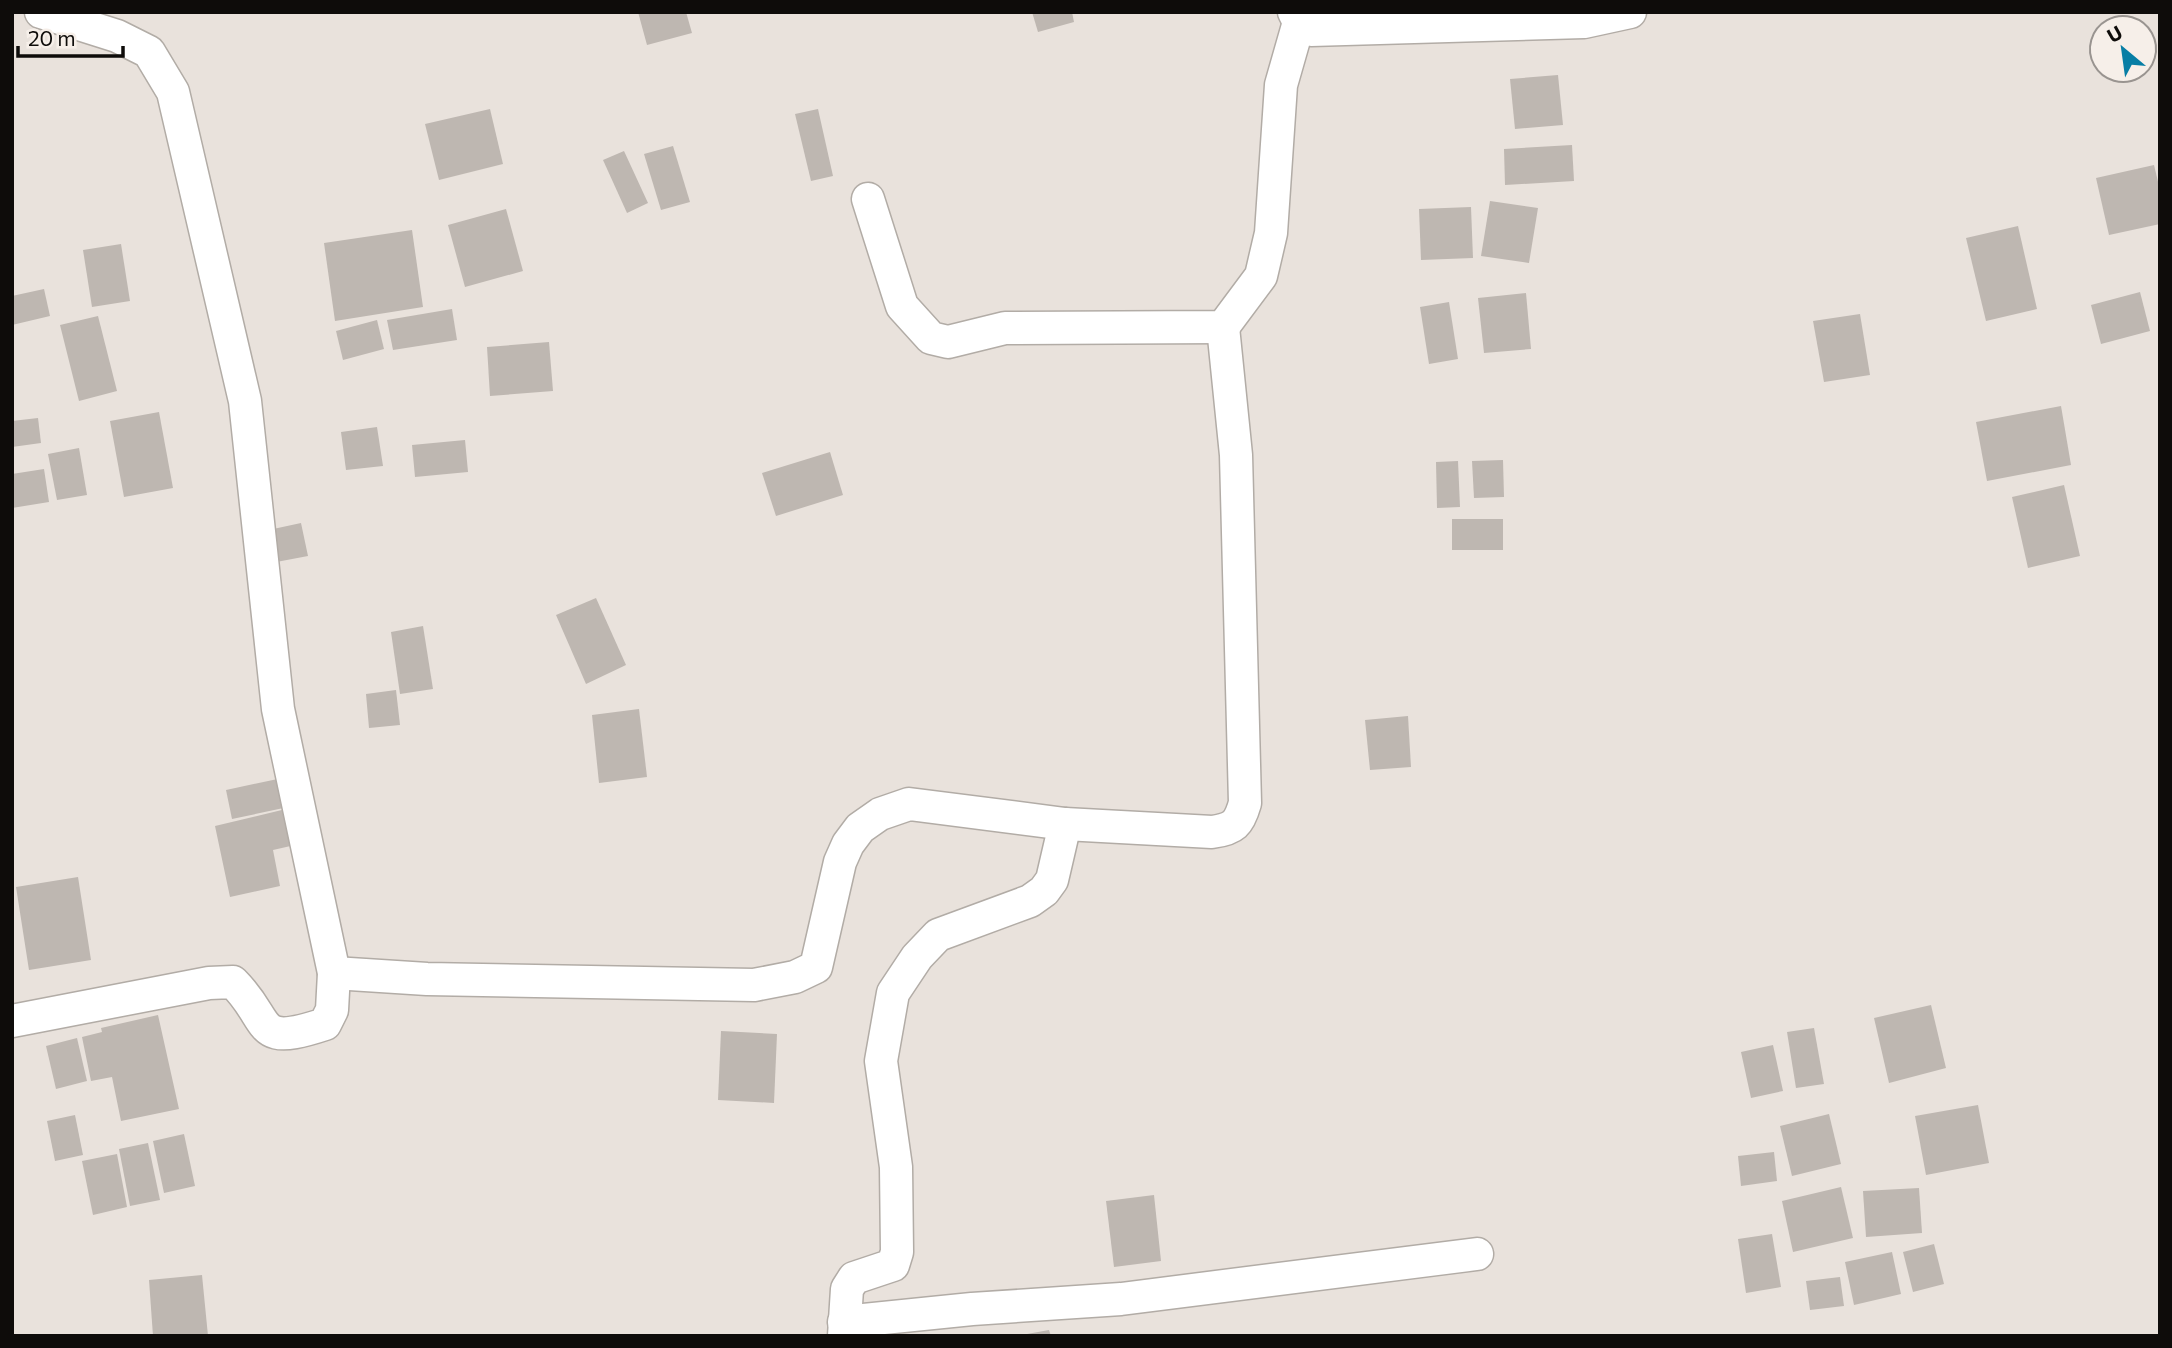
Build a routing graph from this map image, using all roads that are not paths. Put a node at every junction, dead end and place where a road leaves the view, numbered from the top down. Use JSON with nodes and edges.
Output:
{"nodes":[{"id":1,"x":41,"y":12,"type":"edge"},
{"id":2,"x":1630,"y":12,"type":"edge"},
{"id":3,"x":1296,"y":17,"type":"edge"},
{"id":4,"x":869,"y":199,"type":"dead end"},
{"id":5,"x":1223,"y":327,"type":"junction"},
{"id":6,"x":1065,"y":824,"type":"junction"},
{"id":7,"x":334,"y":973,"type":"junction"},
{"id":8,"x":12,"y":1021,"type":"edge"},
{"id":9,"x":1477,"y":1254,"type":"dead end"},
{"id":10,"x":844,"y":1329,"type":"edge"}],
"edges":[{"from":1,"to":7,"type":"street"},
{"from":2,"to":3,"type":"street"},
{"from":3,"to":5,"type":"street"},
{"from":4,"to":5,"type":"street"},
{"from":5,"to":6,"type":"street"},
{"from":6,"to":7,"type":"street"},
{"from":6,"to":10,"type":"street"},
{"from":7,"to":8,"type":"street"},
{"from":9,"to":10,"type":"street"}]}
